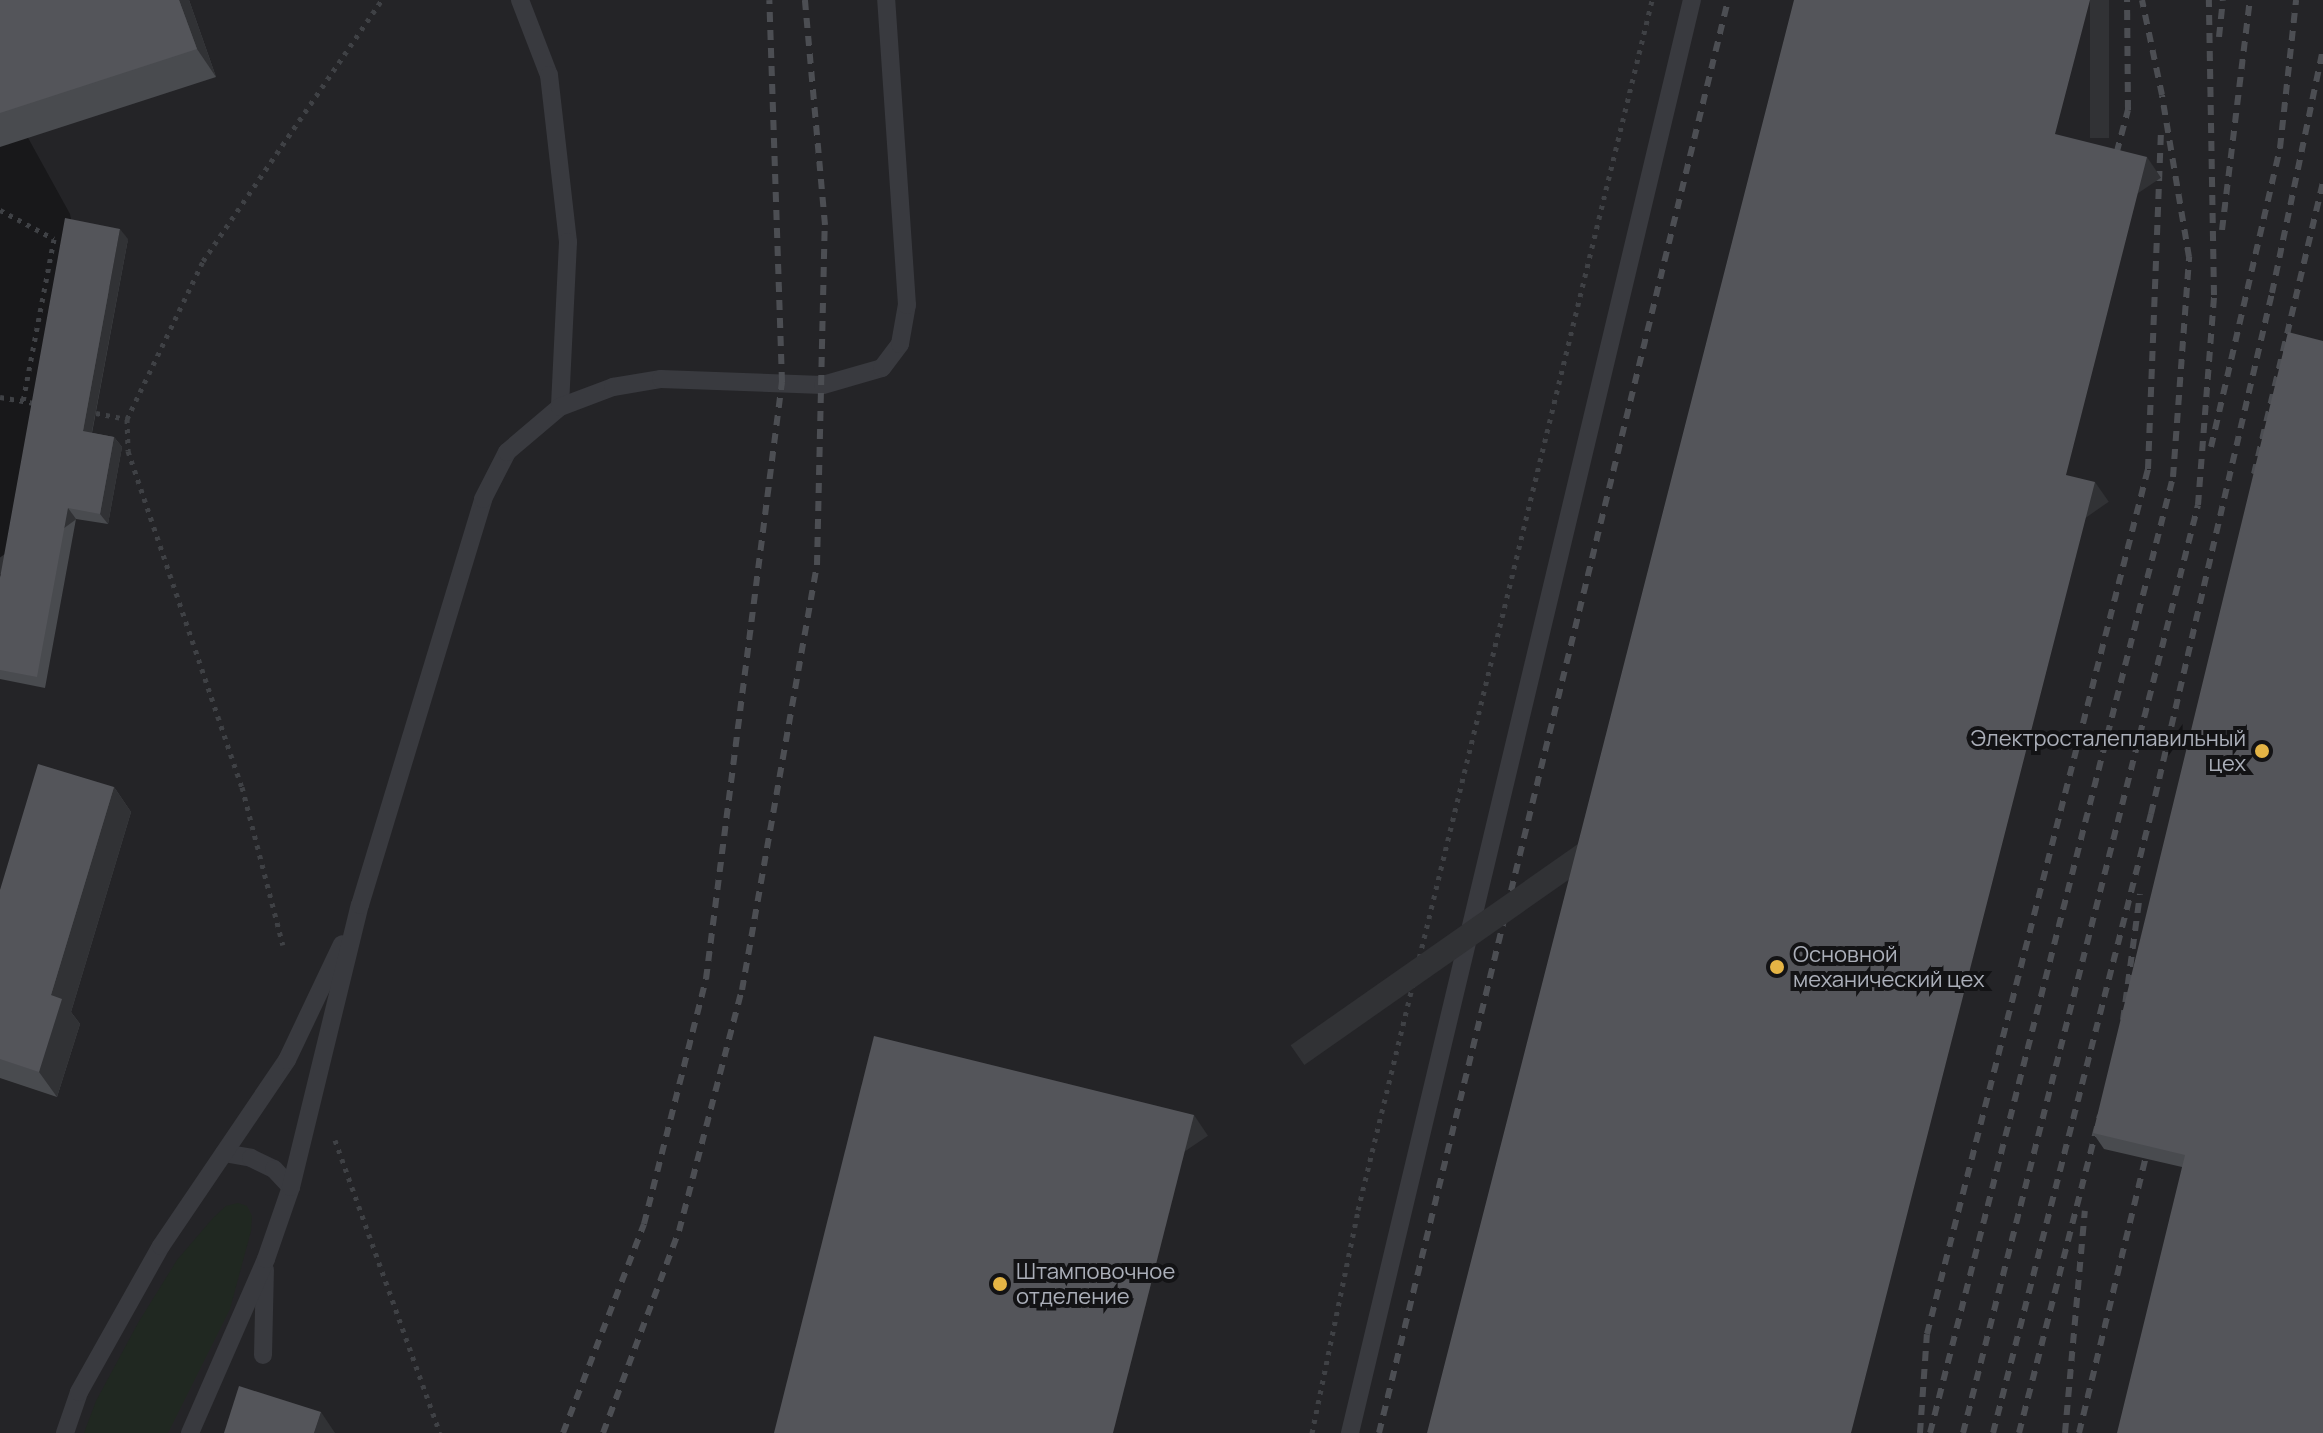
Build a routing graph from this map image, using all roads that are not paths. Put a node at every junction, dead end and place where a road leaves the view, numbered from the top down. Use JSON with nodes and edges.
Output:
{"nodes":[{"id":1,"x":520,"y":0,"type":"edge"},
{"id":2,"x":886,"y":0,"type":"edge"},
{"id":3,"x":1692,"y":0,"type":"edge"},
{"id":4,"x":560,"y":407,"type":"junction"},
{"id":5,"x":360,"y":905,"type":"junction"},
{"id":6,"x":224,"y":1153,"type":"junction"},
{"id":7,"x":291,"y":1187,"type":"junction"},
{"id":8,"x":266,"y":1259,"type":"junction"},
{"id":9,"x":263,"y":1355,"type":"dead end"},
{"id":10,"x":65,"y":1433,"type":"edge"},
{"id":11,"x":190,"y":1433,"type":"edge"},
{"id":12,"x":1350,"y":1433,"type":"edge"}],
"edges":[{"from":1,"to":4,"type":"lane"},
{"from":2,"to":4,"type":"lane"},
{"from":3,"to":12,"type":"lane"},
{"from":4,"to":5,"type":"lane"},
{"from":5,"to":6,"type":"lane"},
{"from":5,"to":7,"type":"lane"},
{"from":6,"to":7,"type":"lane"},
{"from":6,"to":10,"type":"lane"},
{"from":7,"to":8,"type":"lane"},
{"from":8,"to":9,"type":"lane"},
{"from":8,"to":11,"type":"lane"}]}
